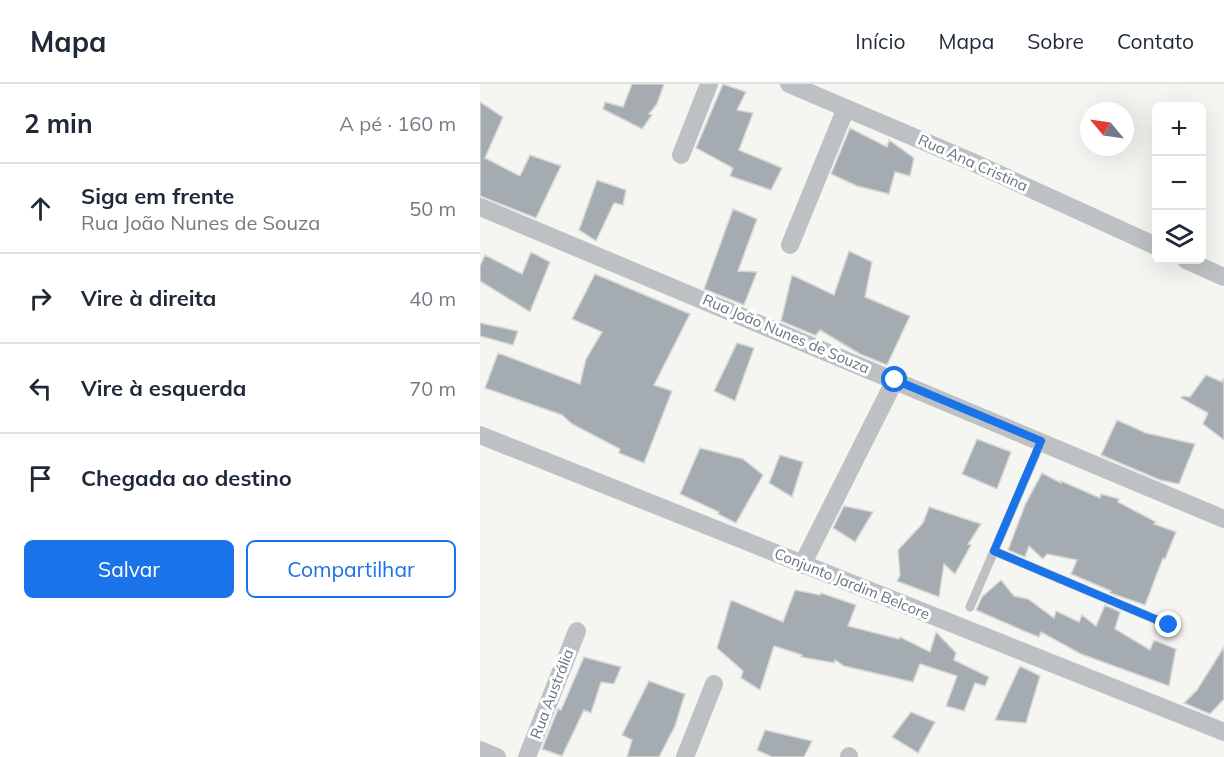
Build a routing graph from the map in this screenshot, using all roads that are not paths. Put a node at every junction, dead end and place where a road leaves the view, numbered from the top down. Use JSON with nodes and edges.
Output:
{"nodes":[{"id":1,"x":710,"y":84,"type":"edge"},
{"id":2,"x":789,"y":84,"type":"edge"},
{"id":3,"x":846,"y":108,"type":"junction"},
{"id":4,"x":681,"y":155,"type":"dead end"},
{"id":5,"x":480,"y":207,"type":"edge"},
{"id":6,"x":1152,"y":244,"type":"edge"},
{"id":7,"x":790,"y":245,"type":"dead end"},
{"id":8,"x":1195,"y":264,"type":"edge"},
{"id":9,"x":1224,"y":277,"type":"edge"},
{"id":10,"x":895,"y":380,"type":"junction"},
{"id":11,"x":480,"y":435,"type":"edge"},
{"id":12,"x":1041,"y":441,"type":"junction"},
{"id":13,"x":1224,"y":519,"type":"edge"},
{"id":14,"x":994,"y":551,"type":"junction"},
{"id":15,"x":802,"y":565,"type":"junction"},
{"id":16,"x":970,"y":607,"type":"dead end"},
{"id":17,"x":1169,"y":625,"type":"dead end"},
{"id":18,"x":577,"y":631,"type":"dead end"},
{"id":19,"x":714,"y":684,"type":"dead end"},
{"id":20,"x":1224,"y":732,"type":"edge"},
{"id":21,"x":480,"y":750,"type":"edge"},
{"id":22,"x":497,"y":757,"type":"edge"},
{"id":23,"x":527,"y":757,"type":"edge"},
{"id":24,"x":685,"y":757,"type":"edge"}],
"edges":[{"from":1,"to":4,"type":"street"},
{"from":2,"to":3,"type":"street","name":"Rua Ana Cristina"},
{"from":3,"to":6,"type":"street","name":"Rua Ana Cristina"},
{"from":3,"to":7,"type":"street"},
{"from":5,"to":10,"type":"street","name":"Rua João Nunes de Souza"},
{"from":8,"to":9,"type":"street"},
{"from":10,"to":12,"type":"street","name":"Rua João Nunes de Souza"},
{"from":10,"to":15,"type":"street"},
{"from":11,"to":15,"type":"street","name":"Conjunto Jardim Belcore"},
{"from":12,"to":13,"type":"street","name":"Rua João Nunes de Souza"},
{"from":12,"to":14,"type":"lane"},
{"from":14,"to":16,"type":"lane"},
{"from":14,"to":17,"type":"lane"},
{"from":15,"to":20,"type":"street","name":"Conjunto Jardim Belcore"},
{"from":18,"to":23,"type":"street","name":"Rua Austrália"},
{"from":19,"to":24,"type":"street"},
{"from":21,"to":22,"type":"street"}]}
